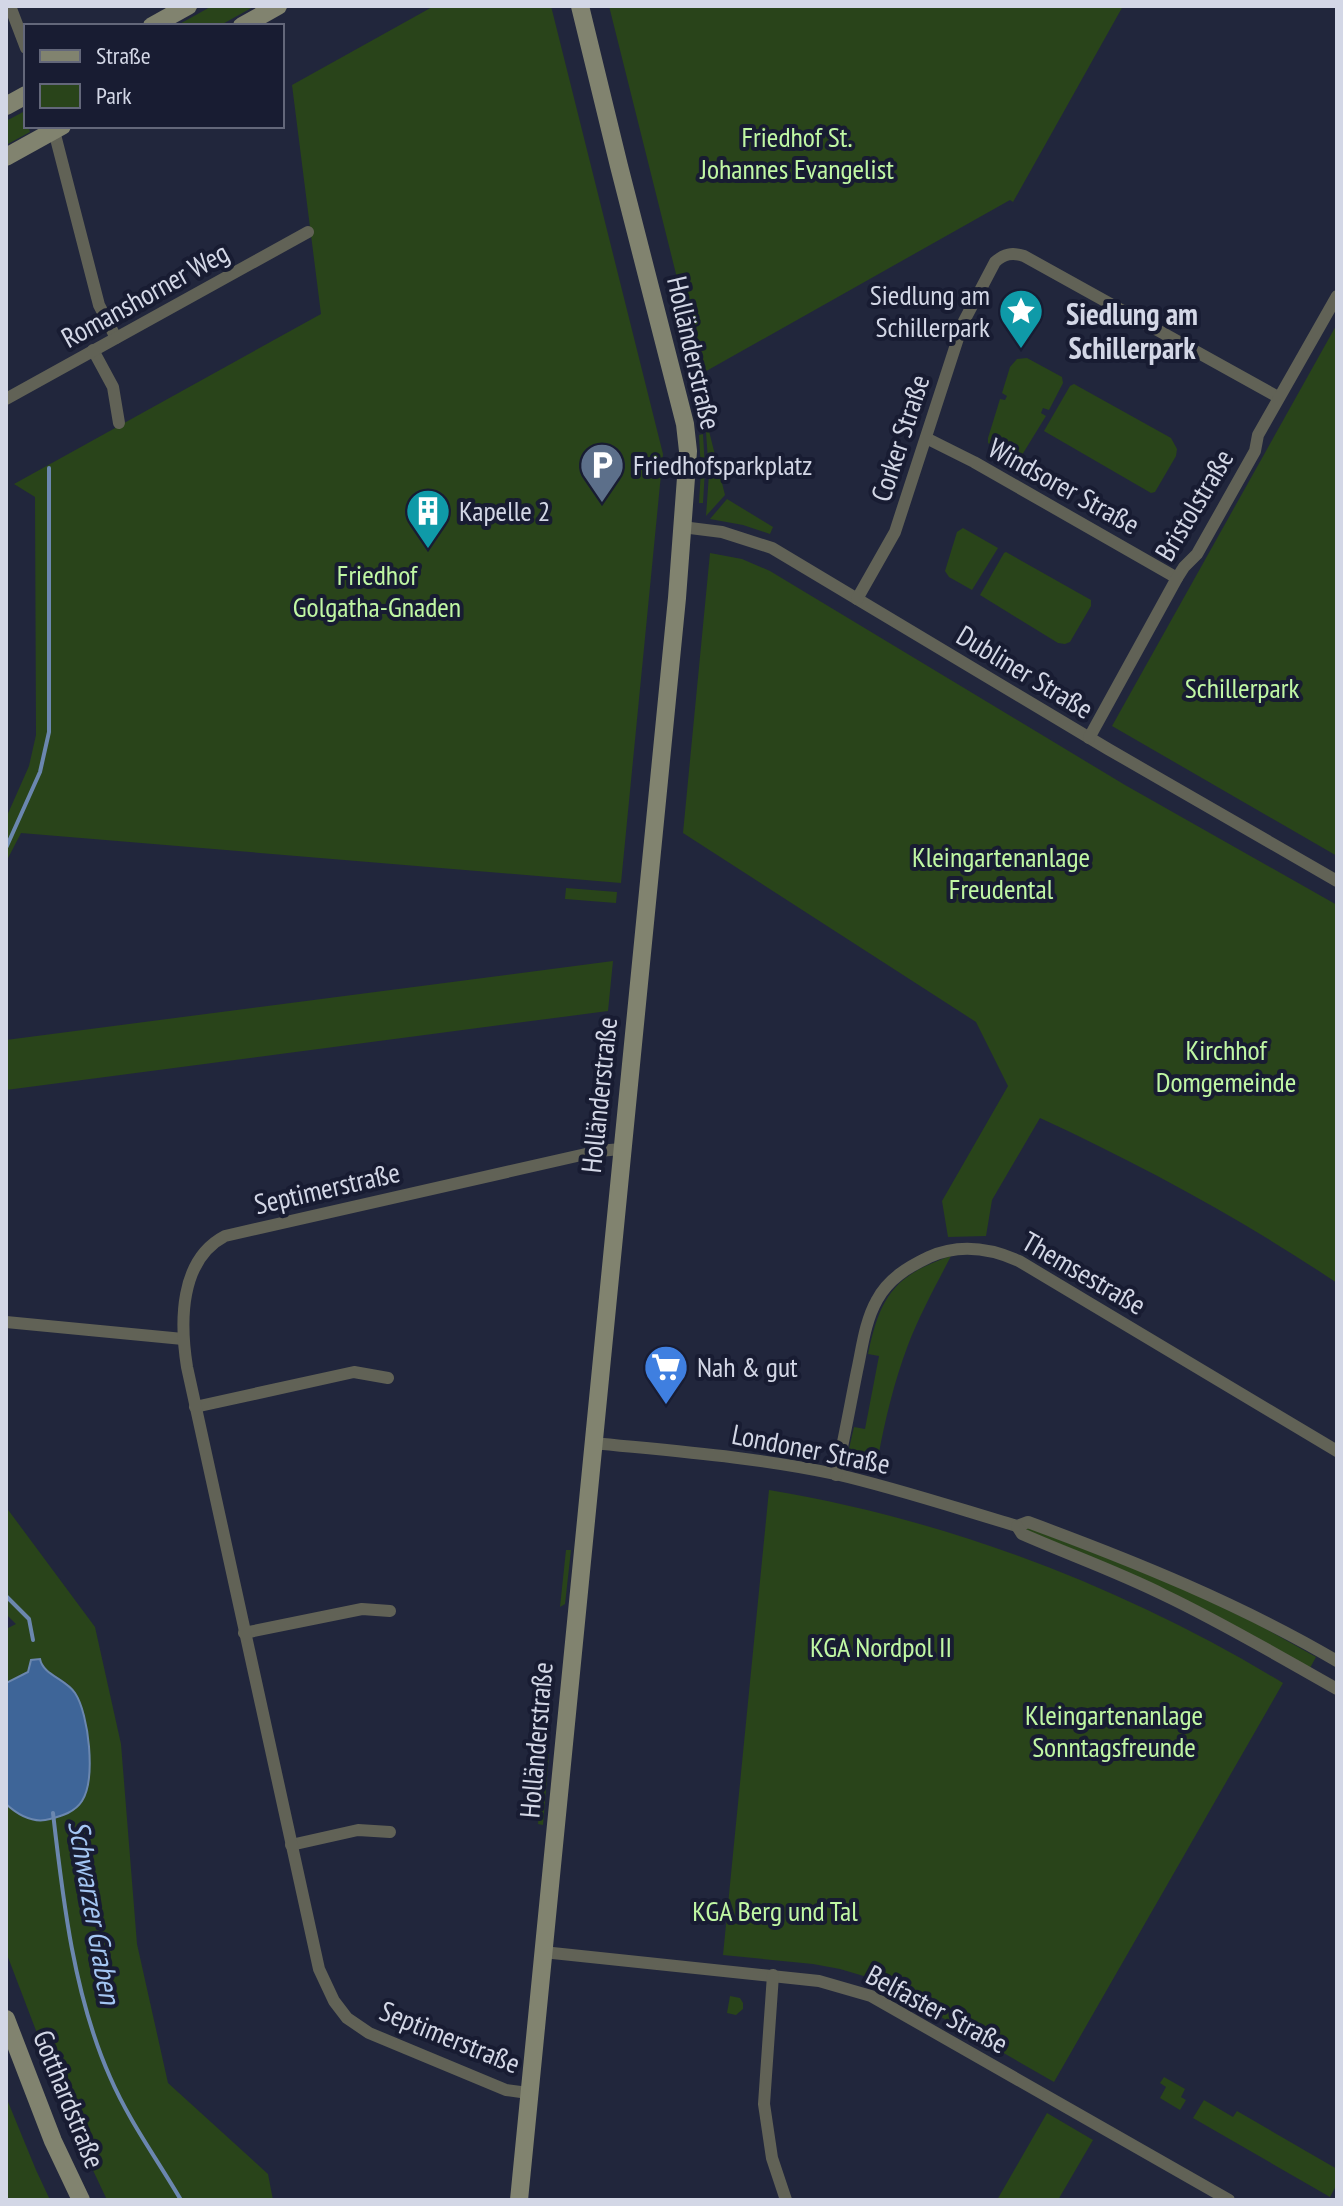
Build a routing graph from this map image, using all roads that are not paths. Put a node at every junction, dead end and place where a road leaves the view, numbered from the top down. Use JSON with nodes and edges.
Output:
{"nodes":[{"id":1,"x":10,"y":6,"type":"edge"},
{"id":2,"x":188,"y":6,"type":"edge"},
{"id":3,"x":278,"y":6,"type":"edge"},
{"id":4,"x":580,"y":6,"type":"edge"},
{"id":5,"x":156,"y":24,"type":"edge"},
{"id":6,"x":246,"y":24,"type":"edge"},
{"id":7,"x":24,"y":43,"type":"edge"},
{"id":8,"x":24,"y":96,"type":"edge"},
{"id":9,"x":6,"y":106,"type":"edge"},
{"id":10,"x":54,"y":128,"type":"edge"},
{"id":11,"x":56,"y":128,"type":"edge"},
{"id":12,"x":6,"y":157,"type":"edge"},
{"id":13,"x":308,"y":232,"type":"dead end"},
{"id":14,"x":1337,"y":296,"type":"edge"},
{"id":15,"x":116,"y":338,"type":"junction"},
{"id":16,"x":93,"y":350,"type":"junction"},
{"id":17,"x":1278,"y":397,"type":"junction"},
{"id":18,"x":6,"y":399,"type":"edge"},
{"id":19,"x":119,"y":423,"type":"dead end"},
{"id":20,"x":926,"y":438,"type":"junction"},
{"id":21,"x":682,"y":527,"type":"junction"},
{"id":22,"x":1177,"y":578,"type":"junction"},
{"id":23,"x":857,"y":599,"type":"junction"},
{"id":24,"x":1089,"y":738,"type":"junction"},
{"id":25,"x":1337,"y":881,"type":"edge"},
{"id":26,"x":621,"y":1149,"type":"junction"},
{"id":27,"x":6,"y":1322,"type":"edge"},
{"id":28,"x":183,"y":1339,"type":"junction"},
{"id":29,"x":388,"y":1378,"type":"dead end"},
{"id":30,"x":195,"y":1407,"type":"junction"},
{"id":31,"x":593,"y":1443,"type":"junction"},
{"id":32,"x":1337,"y":1451,"type":"edge"},
{"id":33,"x":836,"y":1475,"type":"junction"},
{"id":34,"x":1017,"y":1526,"type":"junction"},
{"id":35,"x":390,"y":1611,"type":"dead end"},
{"id":36,"x":244,"y":1633,"type":"junction"},
{"id":37,"x":1337,"y":1661,"type":"edge"},
{"id":38,"x":1337,"y":1689,"type":"edge"},
{"id":39,"x":390,"y":1832,"type":"dead end"},
{"id":40,"x":291,"y":1845,"type":"junction"},
{"id":41,"x":543,"y":1952,"type":"junction"},
{"id":42,"x":773,"y":1975,"type":"junction"},
{"id":43,"x":6,"y":2019,"type":"edge"},
{"id":44,"x":528,"y":2093,"type":"junction"},
{"id":45,"x":81,"y":2200,"type":"edge"},
{"id":46,"x":519,"y":2200,"type":"edge"},
{"id":47,"x":786,"y":2200,"type":"edge"},
{"id":48,"x":1229,"y":2200,"type":"edge"}],
"edges":[{"from":1,"to":7,"type":"street"},
{"from":2,"to":5,"type":"street"},
{"from":3,"to":6,"type":"street"},
{"from":4,"to":21,"type":"street","name":"Holländerstraße"},
{"from":8,"to":9,"type":"street"},
{"from":10,"to":12,"type":"street"},
{"from":11,"to":15,"type":"street"},
{"from":13,"to":15,"type":"street","name":"Romanshorner Weg"},
{"from":14,"to":17,"type":"street","name":"Bristolstraße"},
{"from":15,"to":16,"type":"street","name":"Romanshorner Weg"},
{"from":16,"to":18,"type":"street","name":"Romanshorner Weg"},
{"from":16,"to":19,"type":"street"},
{"from":17,"to":20,"type":"street","name":"Corker Straße"},
{"from":17,"to":22,"type":"street","name":"Bristolstraße"},
{"from":20,"to":22,"type":"street","name":"Windsorer Straße"},
{"from":20,"to":23,"type":"street","name":"Corker Straße"},
{"from":21,"to":23,"type":"street","name":"Dubliner Straße"},
{"from":21,"to":26,"type":"street","name":"Holländerstraße"},
{"from":22,"to":24,"type":"street","name":"Bristolstraße"},
{"from":23,"to":24,"type":"street","name":"Dubliner Straße"},
{"from":24,"to":25,"type":"street","name":"Dubliner Straße"},
{"from":26,"to":28,"type":"street","name":"Septimerstraße"},
{"from":26,"to":31,"type":"street","name":"Holländerstraße"},
{"from":27,"to":28,"type":"street"},
{"from":28,"to":30,"type":"street","name":"Septimerstraße"},
{"from":29,"to":30,"type":"street"},
{"from":30,"to":36,"type":"street","name":"Septimerstraße"},
{"from":31,"to":33,"type":"street","name":"Londoner Straße"},
{"from":31,"to":41,"type":"street","name":"Holländerstraße"},
{"from":32,"to":33,"type":"street","name":"Themsestraße"},
{"from":33,"to":34,"type":"street","name":"Londoner Straße"},
{"from":34,"to":37,"type":"street","name":"Londoner Straße"},
{"from":34,"to":38,"type":"street","name":"Londoner Straße"},
{"from":35,"to":36,"type":"street"},
{"from":36,"to":40,"type":"street","name":"Septimerstraße"},
{"from":39,"to":40,"type":"street"},
{"from":40,"to":44,"type":"street","name":"Septimerstraße"},
{"from":41,"to":42,"type":"street","name":"Belfaster Straße"},
{"from":41,"to":44,"type":"street","name":"Holländerstraße"},
{"from":42,"to":47,"type":"street"},
{"from":42,"to":48,"type":"street","name":"Belfaster Straße"},
{"from":43,"to":45,"type":"street","name":"Gotthardstraße"},
{"from":44,"to":46,"type":"street","name":"Holländerstraße"}]}
